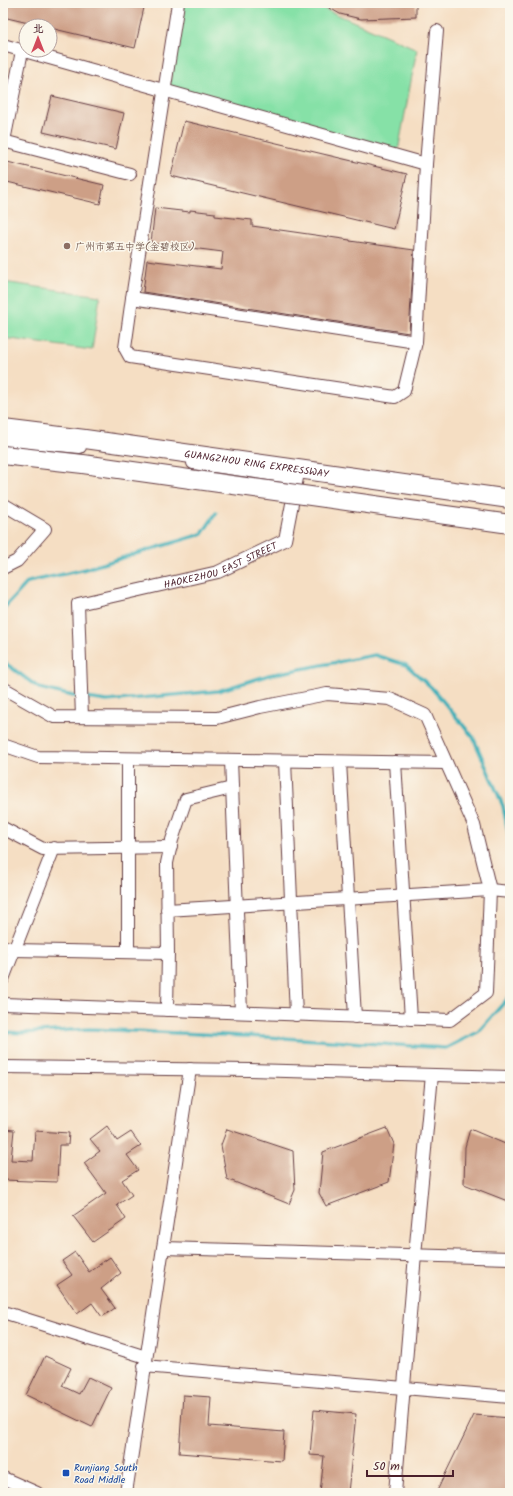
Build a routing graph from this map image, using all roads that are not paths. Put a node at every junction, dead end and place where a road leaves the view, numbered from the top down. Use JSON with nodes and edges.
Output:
{"nodes":[{"id":1,"x":178,"y":3,"type":"edge"},
{"id":2,"x":437,"y":31,"type":"dead end"},
{"id":3,"x":3,"y":46,"type":"edge"},
{"id":4,"x":18,"y":50,"type":"edge"},
{"id":5,"x":21,"y":58,"type":"edge"},
{"id":6,"x":47,"y":58,"type":"edge"},
{"id":7,"x":164,"y":91,"type":"junction"},
{"id":8,"x":4,"y":141,"type":"edge"},
{"id":9,"x":426,"y":164,"type":"junction"},
{"id":10,"x":130,"y":174,"type":"dead end"},
{"id":11,"x":132,"y":298,"type":"junction"},
{"id":12,"x":416,"y":342,"type":"junction"},
{"id":13,"x":4,"y":443,"type":"edge"},
{"id":14,"x":510,"y":499,"type":"edge"},
{"id":15,"x":3,"y":504,"type":"edge"},
{"id":16,"x":510,"y":524,"type":"edge"},
{"id":17,"x":3,"y":568,"type":"edge"},
{"id":18,"x":3,"y":688,"type":"edge"},
{"id":19,"x":81,"y":711,"type":"junction"},
{"id":20,"x":3,"y":744,"type":"edge"},
{"id":21,"x":128,"y":759,"type":"junction"},
{"id":22,"x":231,"y":760,"type":"junction"},
{"id":23,"x":286,"y":761,"type":"junction"},
{"id":24,"x":340,"y":762,"type":"junction"},
{"id":25,"x":395,"y":762,"type":"junction"},
{"id":26,"x":446,"y":763,"type":"junction"},
{"id":27,"x":232,"y":788,"type":"junction"},
{"id":28,"x":3,"y":828,"type":"edge"},
{"id":29,"x":170,"y":847,"type":"junction"},
{"id":30,"x":54,"y":848,"type":"junction"},
{"id":31,"x":128,"y":848,"type":"junction"},
{"id":32,"x":493,"y":890,"type":"junction"},
{"id":33,"x":510,"y":892,"type":"edge"},
{"id":34,"x":403,"y":895,"type":"junction"},
{"id":35,"x":348,"y":899,"type":"junction"},
{"id":36,"x":291,"y":902,"type":"junction"},
{"id":37,"x":237,"y":906,"type":"junction"},
{"id":38,"x":167,"y":910,"type":"junction"},
{"id":39,"x":9,"y":948,"type":"edge"},
{"id":40,"x":128,"y":952,"type":"junction"},
{"id":41,"x":168,"y":953,"type":"junction"},
{"id":42,"x":3,"y":979,"type":"edge"},
{"id":43,"x":3,"y":1004,"type":"edge"},
{"id":44,"x":167,"y":1010,"type":"junction"},
{"id":45,"x":241,"y":1012,"type":"junction"},
{"id":46,"x":296,"y":1014,"type":"junction"},
{"id":47,"x":355,"y":1017,"type":"junction"},
{"id":48,"x":411,"y":1018,"type":"junction"},
{"id":49,"x":3,"y":1067,"type":"edge"},
{"id":50,"x":190,"y":1069,"type":"junction"},
{"id":51,"x":432,"y":1075,"type":"junction"},
{"id":52,"x":510,"y":1077,"type":"edge"},
{"id":53,"x":163,"y":1248,"type":"junction"},
{"id":54,"x":415,"y":1255,"type":"junction"},
{"id":55,"x":510,"y":1258,"type":"edge"},
{"id":56,"x":3,"y":1312,"type":"edge"},
{"id":57,"x":145,"y":1362,"type":"junction"},
{"id":58,"x":404,"y":1388,"type":"junction"},
{"id":59,"x":510,"y":1397,"type":"edge"},
{"id":60,"x":3,"y":1478,"type":"edge"},
{"id":61,"x":37,"y":1493,"type":"edge"},
{"id":62,"x":126,"y":1493,"type":"edge"},
{"id":63,"x":395,"y":1493,"type":"edge"}],
"edges":[{"from":1,"to":7,"type":"street"},
{"from":2,"to":9,"type":"street"},
{"from":3,"to":4,"type":"street"},
{"from":5,"to":8,"type":"street"},
{"from":6,"to":7,"type":"street"},
{"from":7,"to":9,"type":"street"},
{"from":7,"to":11,"type":"street"},
{"from":8,"to":10,"type":"street"},
{"from":9,"to":12,"type":"street"},
{"from":11,"to":12,"type":"street"},
{"from":11,"to":12,"type":"street"},
{"from":13,"to":14,"type":"highway","name":"GUANGZHOU RING EXPRESSWAY"},
{"from":13,"to":16,"type":"highway","bridge":true},
{"from":13,"to":19,"type":"street","name":"HAOKEZHOU EAST STREET"},
{"from":15,"to":17,"type":"street"},
{"from":18,"to":19,"type":"street"},
{"from":19,"to":26,"type":"street"},
{"from":20,"to":21,"type":"street"},
{"from":21,"to":22,"type":"street"},
{"from":21,"to":31,"type":"street"},
{"from":22,"to":23,"type":"street"},
{"from":22,"to":27,"type":"street"},
{"from":23,"to":24,"type":"street"},
{"from":23,"to":36,"type":"street"},
{"from":24,"to":25,"type":"street"},
{"from":24,"to":35,"type":"street"},
{"from":25,"to":26,"type":"street"},
{"from":25,"to":34,"type":"street"},
{"from":26,"to":32,"type":"street"},
{"from":27,"to":29,"type":"street"},
{"from":27,"to":37,"type":"street"},
{"from":28,"to":30,"type":"street"},
{"from":29,"to":31,"type":"street"},
{"from":29,"to":38,"type":"street"},
{"from":30,"to":31,"type":"street"},
{"from":30,"to":39,"type":"street"},
{"from":31,"to":40,"type":"street"},
{"from":32,"to":33,"type":"street"},
{"from":32,"to":34,"type":"street"},
{"from":32,"to":48,"type":"street"},
{"from":34,"to":35,"type":"street"},
{"from":34,"to":48,"type":"street"},
{"from":35,"to":36,"type":"street"},
{"from":35,"to":47,"type":"street"},
{"from":36,"to":37,"type":"street"},
{"from":36,"to":46,"type":"street"},
{"from":37,"to":38,"type":"street"},
{"from":37,"to":45,"type":"street"},
{"from":38,"to":41,"type":"street"},
{"from":39,"to":40,"type":"street"},
{"from":39,"to":42,"type":"street"},
{"from":40,"to":41,"type":"street"},
{"from":41,"to":44,"type":"street"},
{"from":43,"to":44,"type":"street"},
{"from":44,"to":45,"type":"street"},
{"from":45,"to":46,"type":"street"},
{"from":46,"to":47,"type":"street"},
{"from":47,"to":48,"type":"street"},
{"from":49,"to":50,"type":"street"},
{"from":50,"to":51,"type":"street"},
{"from":50,"to":53,"type":"street"},
{"from":51,"to":52,"type":"street"},
{"from":51,"to":54,"type":"street"},
{"from":53,"to":54,"type":"street"},
{"from":53,"to":57,"type":"street"},
{"from":54,"to":55,"type":"street"},
{"from":54,"to":58,"type":"street"},
{"from":56,"to":57,"type":"street"},
{"from":57,"to":58,"type":"street"},
{"from":57,"to":62,"type":"street"},
{"from":58,"to":59,"type":"street"},
{"from":58,"to":63,"type":"street"},
{"from":60,"to":61,"type":"street"}]}
